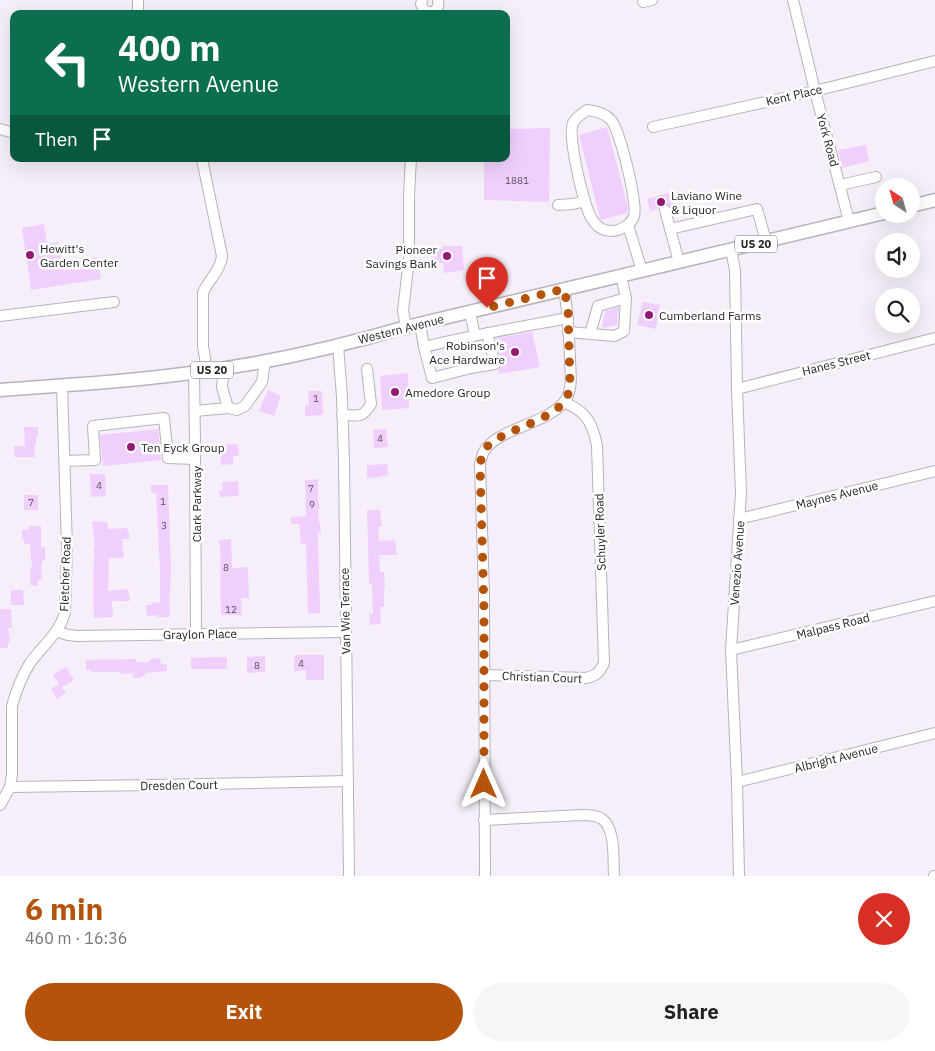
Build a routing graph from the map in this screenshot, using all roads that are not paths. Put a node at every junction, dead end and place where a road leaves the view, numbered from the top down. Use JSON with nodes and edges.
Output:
{"nodes":[{"id":1,"x":793,"y":0,"type":"edge"},
{"id":2,"x":935,"y":61,"type":"edge"},
{"id":3,"x":815,"y":91,"type":"junction"},
{"id":4,"x":653,"y":127,"type":"dead end"},
{"id":5,"x":203,"y":162,"type":"edge"},
{"id":6,"x":411,"y":162,"type":"edge"},
{"id":7,"x":418,"y":162,"type":"edge"},
{"id":8,"x":876,"y":177,"type":"dead end"},
{"id":9,"x":840,"y":185,"type":"junction"},
{"id":10,"x":409,"y":194,"type":"junction"},
{"id":11,"x":935,"y":200,"type":"edge"},
{"id":12,"x":585,"y":201,"type":"junction"},
{"id":13,"x":920,"y":204,"type":"edge"},
{"id":14,"x":558,"y":205,"type":"dead end"},
{"id":15,"x":665,"y":210,"type":"dead end"},
{"id":16,"x":875,"y":215,"type":"edge"},
{"id":17,"x":849,"y":221,"type":"junction"},
{"id":18,"x":628,"y":225,"type":"junction"},
{"id":19,"x":670,"y":229,"type":"junction"},
{"id":20,"x":766,"y":241,"type":"junction"},
{"id":21,"x":731,"y":250,"type":"junction"},
{"id":22,"x":679,"y":262,"type":"junction"},
{"id":23,"x":642,"y":271,"type":"junction"},
{"id":24,"x":621,"y":276,"type":"junction"},
{"id":25,"x":564,"y":289,"type":"junction"},
{"id":26,"x":626,"y":298,"type":"junction"},
{"id":27,"x":114,"y":302,"type":"dead end"},
{"id":28,"x":470,"y":313,"type":"junction"},
{"id":29,"x":0,"y":316,"type":"edge"},
{"id":30,"x":568,"y":318,"type":"junction"},
{"id":31,"x":420,"y":324,"type":"junction"},
{"id":32,"x":406,"y":327,"type":"junction"},
{"id":33,"x":568,"y":332,"type":"junction"},
{"id":34,"x":487,"y":333,"type":"junction"},
{"id":35,"x":590,"y":334,"type":"junction"},
{"id":36,"x":476,"y":335,"type":"junction"},
{"id":37,"x":935,"y":338,"type":"edge"},
{"id":38,"x":338,"y":346,"type":"junction"},
{"id":39,"x":424,"y":347,"type":"junction"},
{"id":40,"x":265,"y":361,"type":"junction"},
{"id":41,"x":224,"y":368,"type":"junction"},
{"id":42,"x":367,"y":369,"type":"dead end"},
{"id":43,"x":200,"y":372,"type":"junction"},
{"id":44,"x":62,"y":385,"type":"junction"},
{"id":45,"x":737,"y":389,"type":"junction"},
{"id":46,"x":0,"y":390,"type":"edge"},
{"id":47,"x":564,"y":402,"type":"junction"},
{"id":48,"x":228,"y":408,"type":"junction"},
{"id":49,"x":195,"y":411,"type":"junction"},
{"id":50,"x":342,"y":415,"type":"junction"},
{"id":51,"x":196,"y":458,"type":"junction"},
{"id":52,"x":65,"y":461,"type":"junction"},
{"id":53,"x":935,"y":471,"type":"edge"},
{"id":54,"x":739,"y":519,"type":"junction"},
{"id":55,"x":935,"y":601,"type":"edge"},
{"id":56,"x":56,"y":631,"type":"junction"},
{"id":57,"x":345,"y":632,"type":"junction"},
{"id":58,"x":196,"y":635,"type":"junction"},
{"id":59,"x":731,"y":650,"type":"junction"},
{"id":60,"x":598,"y":674,"type":"joint"},
{"id":61,"x":485,"y":675,"type":"junction"},
{"id":62,"x":935,"y":733,"type":"edge"},
{"id":63,"x":348,"y":781,"type":"junction"},
{"id":64,"x":737,"y":782,"type":"junction"},
{"id":65,"x":10,"y":786,"type":"junction"},
{"id":66,"x":0,"y":805,"type":"edge"},
{"id":67,"x":484,"y":820,"type":"junction"},
{"id":68,"x":349,"y":876,"type":"edge"},
{"id":69,"x":485,"y":876,"type":"edge"},
{"id":70,"x":614,"y":876,"type":"edge"},
{"id":71,"x":739,"y":876,"type":"edge"}],
"edges":[{"from":1,"to":3,"type":"street","name":"York Road"},
{"from":2,"to":3,"type":"street","name":"Kent Place"},
{"from":3,"to":4,"type":"street","name":"Kent Place"},
{"from":3,"to":9,"type":"street","name":"York Road"},
{"from":5,"to":43,"type":"street","name":"Clark Parkway"},
{"from":6,"to":10,"type":"street"},
{"from":7,"to":10,"type":"street"},
{"from":8,"to":9,"type":"street"},
{"from":9,"to":17,"type":"street","name":"York Road"},
{"from":10,"to":32,"type":"street"},
{"from":11,"to":13,"type":"main road"},
{"from":12,"to":14,"type":"street"},
{"from":12,"to":18,"type":"street"},
{"from":12,"to":18,"type":"street"},
{"from":15,"to":19,"type":"street"},
{"from":16,"to":17,"type":"main road","name":"Western Avenue","number":"US 20"},
{"from":17,"to":20,"type":"main road","name":"Western Avenue","number":"US 20"},
{"from":18,"to":23,"type":"street"},
{"from":19,"to":20,"type":"street"},
{"from":19,"to":22,"type":"street"},
{"from":20,"to":21,"type":"main road","name":"Western Avenue","number":"US 20"},
{"from":21,"to":22,"type":"main road","name":"Western Avenue","number":"US 20"},
{"from":21,"to":45,"type":"street","name":"Venezio Avenue"},
{"from":22,"to":23,"type":"main road","name":"Western Avenue","number":"US 20"},
{"from":23,"to":24,"type":"main road","name":"Western Avenue","number":"US 20"},
{"from":24,"to":25,"type":"main road","name":"Western Avenue","number":"US 20"},
{"from":24,"to":26,"type":"street"},
{"from":25,"to":28,"type":"main road","name":"Western Avenue","number":"US 20"},
{"from":25,"to":30,"type":"street"},
{"from":26,"to":35,"type":"street"},
{"from":26,"to":35,"type":"street"},
{"from":27,"to":29,"type":"street"},
{"from":28,"to":31,"type":"main road","name":"Western Avenue","number":"US 20"},
{"from":28,"to":36,"type":"street"},
{"from":30,"to":33,"type":"street"},
{"from":30,"to":34,"type":"street"},
{"from":31,"to":32,"type":"main road","name":"Western Avenue","number":"US 20"},
{"from":31,"to":39,"type":"street"},
{"from":32,"to":38,"type":"main road","name":"Western Avenue","number":"US 20"},
{"from":33,"to":35,"type":"street"},
{"from":33,"to":47,"type":"street"},
{"from":34,"to":36,"type":"street"},
{"from":34,"to":39,"type":"street"},
{"from":36,"to":39,"type":"street"},
{"from":37,"to":45,"type":"street","name":"Hanes Street"},
{"from":38,"to":40,"type":"main road","name":"Western Avenue","number":"US 20"},
{"from":38,"to":50,"type":"street","name":"Van Wie Terrace"},
{"from":40,"to":41,"type":"main road","name":"Western Avenue","number":"US 20"},
{"from":40,"to":48,"type":"street"},
{"from":41,"to":43,"type":"main road","name":"Western Avenue","number":"US 20"},
{"from":41,"to":48,"type":"street"},
{"from":42,"to":50,"type":"street"},
{"from":43,"to":44,"type":"main road","name":"Western Avenue","number":"US 20"},
{"from":43,"to":49,"type":"street","name":"Clark Parkway"},
{"from":44,"to":46,"type":"main road","name":"Western Avenue","number":"US 20"},
{"from":44,"to":52,"type":"street","name":"Fletcher Road"},
{"from":45,"to":54,"type":"street","name":"Venezio Avenue"},
{"from":47,"to":60,"type":"street","name":"Schuyler Road"},
{"from":47,"to":61,"type":"street"},
{"from":48,"to":49,"type":"street"},
{"from":49,"to":51,"type":"street","name":"Clark Parkway"},
{"from":50,"to":57,"type":"street","name":"Van Wie Terrace"},
{"from":51,"to":52,"type":"street"},
{"from":51,"to":58,"type":"street","name":"Clark Parkway"},
{"from":52,"to":56,"type":"street","name":"Fletcher Road"},
{"from":53,"to":54,"type":"street","name":"Maynes Avenue"},
{"from":54,"to":59,"type":"street","name":"Venezio Avenue"},
{"from":55,"to":59,"type":"street","name":"Malpass Road"},
{"from":56,"to":58,"type":"street","name":"Graylon Place"},
{"from":56,"to":65,"type":"street","name":"Fletcher Road"},
{"from":57,"to":58,"type":"street","name":"Graylon Place"},
{"from":57,"to":63,"type":"street","name":"Van Wie Terrace"},
{"from":59,"to":64,"type":"street","name":"Venezio Avenue"},
{"from":60,"to":61,"type":"street","name":"Christian Court"},
{"from":61,"to":67,"type":"street"},
{"from":62,"to":64,"type":"street","name":"Albright Avenue"},
{"from":63,"to":65,"type":"street","name":"Dresden Court"},
{"from":63,"to":68,"type":"street","name":"Van Wie Terrace"},
{"from":64,"to":71,"type":"street","name":"Venezio Avenue"},
{"from":65,"to":66,"type":"street","name":"Fletcher Road"},
{"from":67,"to":69,"type":"street"},
{"from":67,"to":70,"type":"street"}]}
